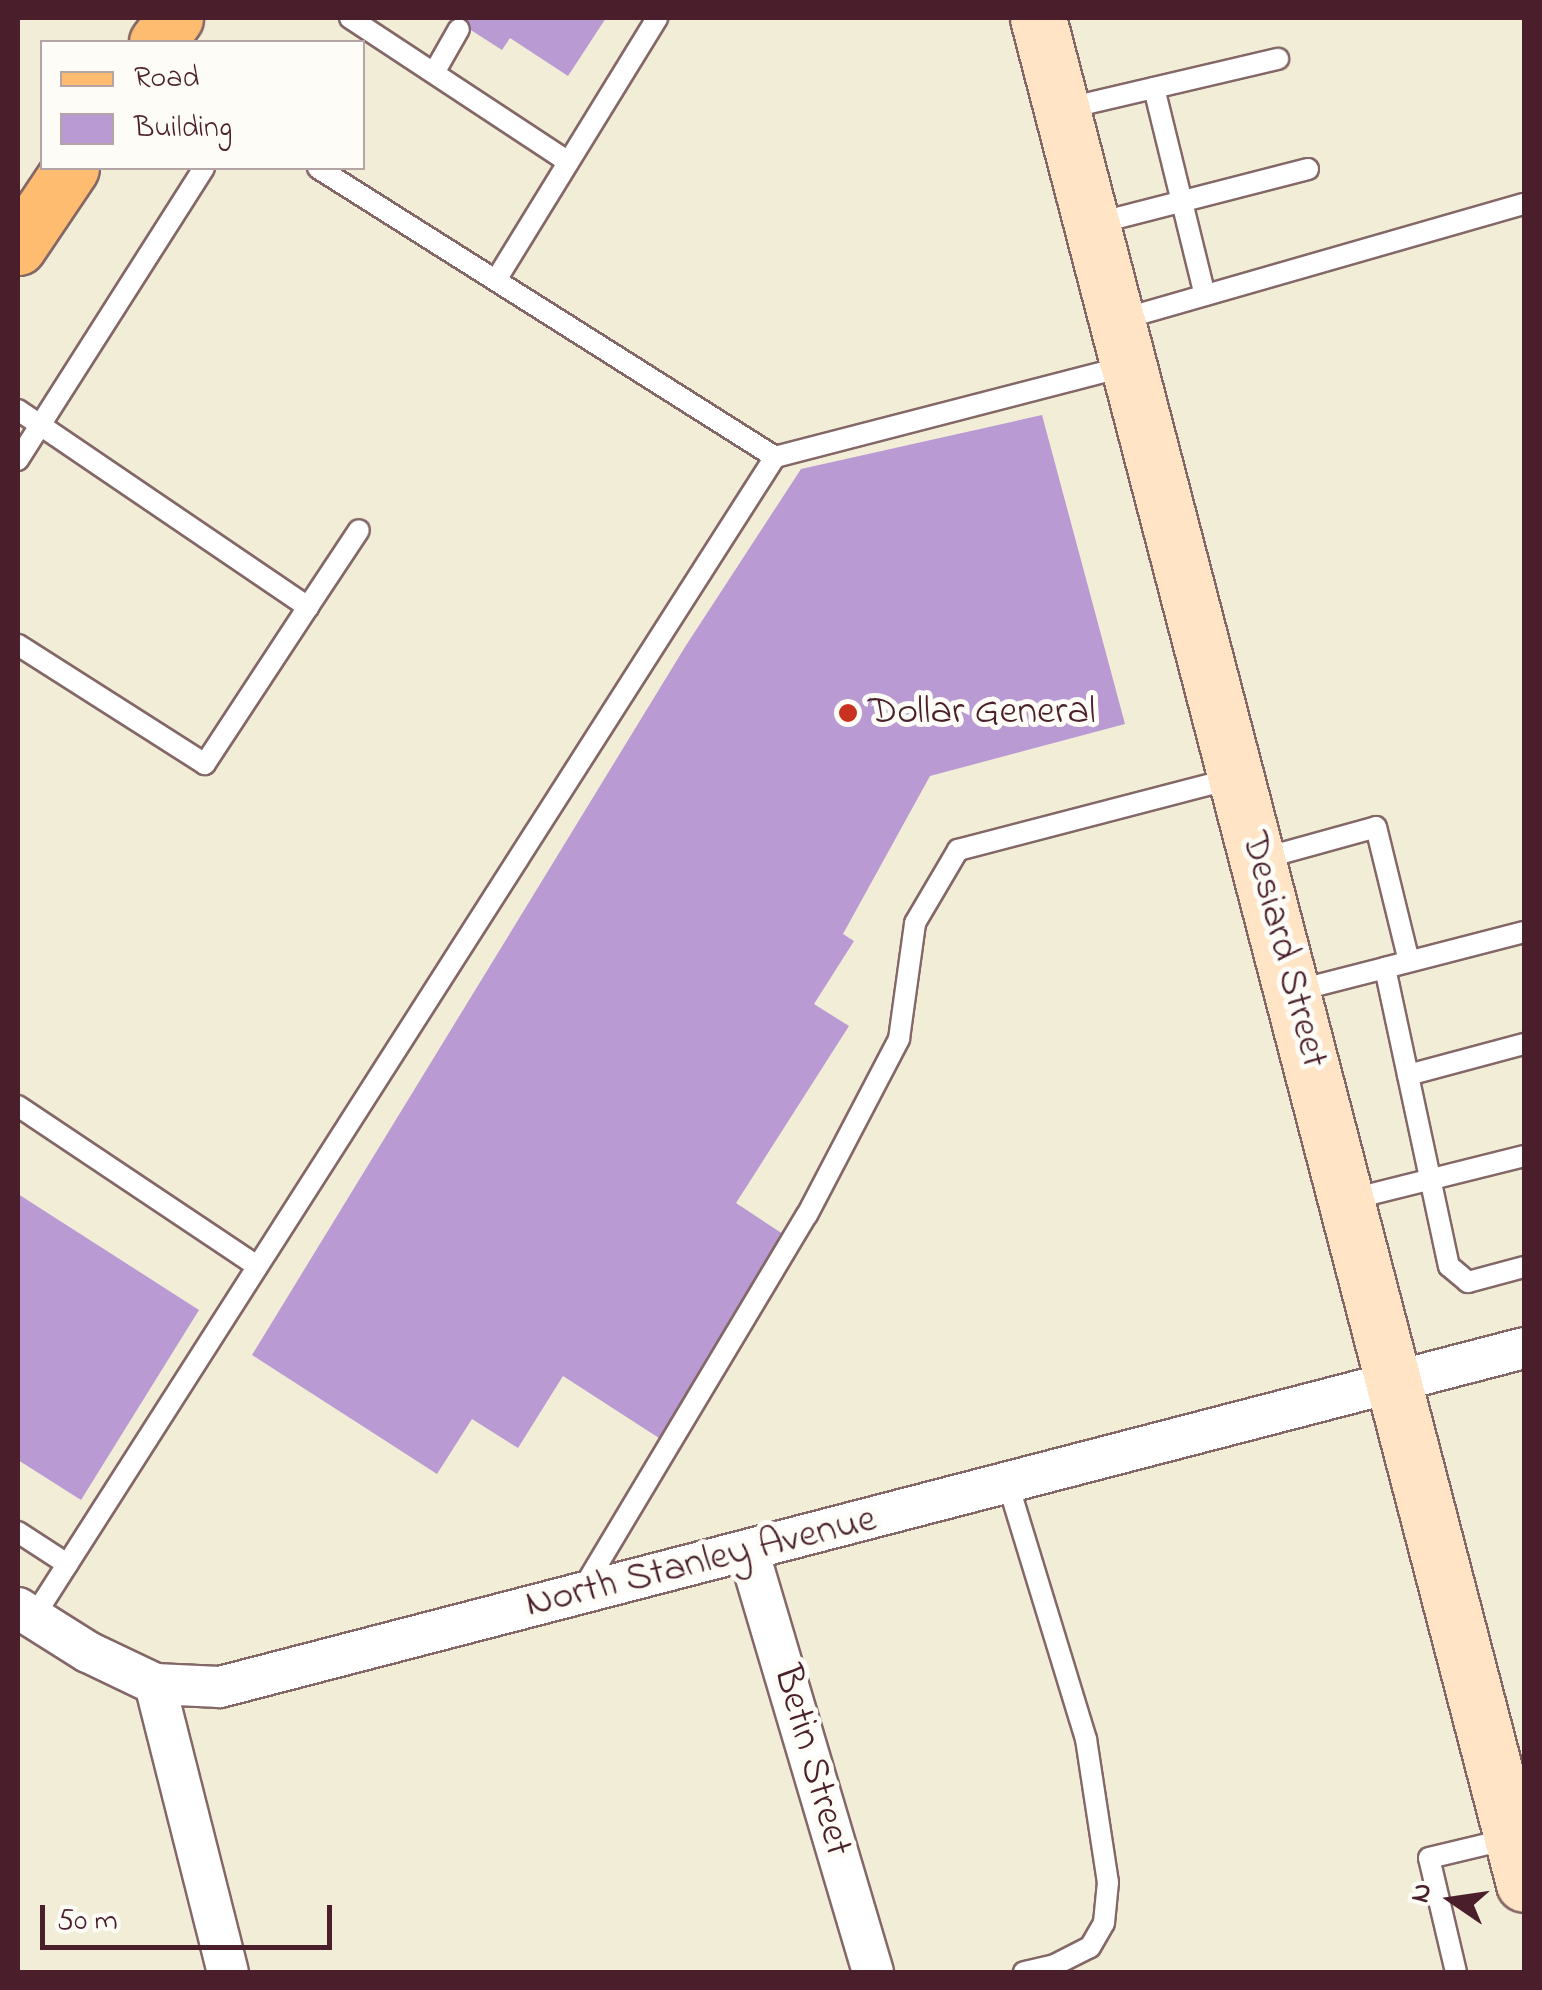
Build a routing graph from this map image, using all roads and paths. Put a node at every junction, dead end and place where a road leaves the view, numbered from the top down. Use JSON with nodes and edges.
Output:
{"nodes":[{"id":1,"x":174,"y":18,"type":"edge"},
{"id":2,"x":656,"y":18,"type":"edge"},
{"id":3,"x":1038,"y":18,"type":"edge"},
{"id":4,"x":361,"y":26,"type":"edge"},
{"id":5,"x":460,"y":28,"type":"dead end"},
{"id":6,"x":158,"y":40,"type":"edge"},
{"id":7,"x":1278,"y":59,"type":"dead end"},
{"id":8,"x":435,"y":71,"type":"junction"},
{"id":9,"x":1154,"y":88,"type":"junction"},
{"id":10,"x":1062,"y":110,"type":"junction"},
{"id":11,"x":568,"y":162,"type":"junction"},
{"id":12,"x":1308,"y":169,"type":"dead end"},
{"id":13,"x":70,"y":170,"type":"edge"},
{"id":14,"x":203,"y":170,"type":"edge"},
{"id":15,"x":321,"y":170,"type":"edge"},
{"id":16,"x":1184,"y":202,"type":"junction"},
{"id":17,"x":1524,"y":204,"type":"edge"},
{"id":18,"x":1092,"y":224,"type":"junction"},
{"id":19,"x":18,"y":247,"type":"edge"},
{"id":20,"x":496,"y":280,"type":"junction"},
{"id":21,"x":1205,"y":295,"type":"junction"},
{"id":22,"x":1124,"y":343,"type":"junction"},
{"id":23,"x":18,"y":410,"type":"edge"},
{"id":24,"x":40,"y":426,"type":"junction"},
{"id":25,"x":775,"y":456,"type":"junction"},
{"id":26,"x":18,"y":460,"type":"edge"},
{"id":27,"x":359,"y":530,"type":"dead end"},
{"id":28,"x":308,"y":606,"type":"junction"},
{"id":29,"x":18,"y":644,"type":"edge"},
{"id":30,"x":1237,"y":777,"type":"junction"},
{"id":31,"x":1259,"y":860,"type":"junction"},
{"id":32,"x":1524,"y":932,"type":"edge"},
{"id":33,"x":1409,"y":962,"type":"junction"},
{"id":34,"x":1385,"y":968,"type":"junction"},
{"id":35,"x":1294,"y":991,"type":"junction"},
{"id":36,"x":1524,"y":1044,"type":"edge"},
{"id":37,"x":1408,"y":1076,"type":"junction"},
{"id":38,"x":18,"y":1106,"type":"edge"},
{"id":39,"x":1524,"y":1156,"type":"edge"},
{"id":40,"x":1430,"y":1180,"type":"junction"},
{"id":41,"x":1348,"y":1200,"type":"junction"},
{"id":42,"x":258,"y":1266,"type":"junction"},
{"id":43,"x":1524,"y":1267,"type":"edge"},
{"id":44,"x":1524,"y":1348,"type":"edge"},
{"id":45,"x":1397,"y":1384,"type":"junction"},
{"id":46,"x":1008,"y":1484,"type":"junction"},
{"id":47,"x":18,"y":1532,"type":"edge"},
{"id":48,"x":748,"y":1550,"type":"junction"},
{"id":49,"x":67,"y":1564,"type":"junction"},
{"id":50,"x":580,"y":1594,"type":"junction"},
{"id":51,"x":25,"y":1613,"type":"edge"},
{"id":52,"x":155,"y":1684,"type":"junction"},
{"id":53,"x":1518,"y":1861,"type":"edge"},
{"id":54,"x":1075,"y":1964,"type":"edge"},
{"id":55,"x":228,"y":1972,"type":"edge"},
{"id":56,"x":872,"y":1972,"type":"edge"},
{"id":57,"x":1024,"y":1972,"type":"edge"},
{"id":58,"x":1456,"y":1972,"type":"edge"}],
"edges":[{"from":1,"to":6,"type":"main road"},
{"from":2,"to":11,"type":"lane"},
{"from":3,"to":10,"type":"street","name":"Desiard Street"},
{"from":4,"to":8,"type":"lane"},
{"from":5,"to":8,"type":"lane"},
{"from":7,"to":9,"type":"lane"},
{"from":8,"to":11,"type":"lane"},
{"from":9,"to":10,"type":"lane"},
{"from":9,"to":16,"type":"lane"},
{"from":10,"to":18,"type":"street","name":"Desiard Street"},
{"from":11,"to":20,"type":"lane"},
{"from":12,"to":16,"type":"lane"},
{"from":13,"to":19,"type":"main road"},
{"from":14,"to":24,"type":"lane"},
{"from":15,"to":20,"type":"lane"},
{"from":16,"to":18,"type":"lane"},
{"from":16,"to":21,"type":"lane"},
{"from":17,"to":21,"type":"lane"},
{"from":18,"to":22,"type":"street","name":"Desiard Street"},
{"from":20,"to":25,"type":"lane"},
{"from":21,"to":22,"type":"lane"},
{"from":22,"to":25,"type":"lane"},
{"from":22,"to":30,"type":"street","name":"Desiard Street"},
{"from":23,"to":24,"type":"lane"},
{"from":24,"to":26,"type":"lane"},
{"from":24,"to":28,"type":"lane"},
{"from":25,"to":42,"type":"lane"},
{"from":27,"to":28,"type":"lane"},
{"from":28,"to":29,"type":"lane"},
{"from":30,"to":31,"type":"street","name":"Desiard Street"},
{"from":30,"to":50,"type":"lane"},
{"from":31,"to":33,"type":"lane"},
{"from":31,"to":35,"type":"street","name":"Desiard Street"},
{"from":32,"to":33,"type":"lane"},
{"from":33,"to":34,"type":"lane"},
{"from":34,"to":35,"type":"lane"},
{"from":34,"to":37,"type":"lane"},
{"from":35,"to":41,"type":"street","name":"Desiard Street"},
{"from":36,"to":37,"type":"lane"},
{"from":37,"to":40,"type":"lane"},
{"from":38,"to":42,"type":"lane"},
{"from":39,"to":40,"type":"lane"},
{"from":40,"to":41,"type":"lane"},
{"from":40,"to":43,"type":"lane"},
{"from":41,"to":45,"type":"street","name":"Desiard Street"},
{"from":42,"to":49,"type":"lane"},
{"from":44,"to":45,"type":"street","name":"North Stanley Avenue"},
{"from":45,"to":46,"type":"street","name":"North Stanley Avenue"},
{"from":45,"to":53,"type":"street","name":"Desiard Street"},
{"from":46,"to":48,"type":"street","name":"North Stanley Avenue"},
{"from":46,"to":54,"type":"lane"},
{"from":47,"to":49,"type":"lane"},
{"from":48,"to":50,"type":"street","name":"North Stanley Avenue"},
{"from":48,"to":56,"type":"street","name":"Betin Street"},
{"from":49,"to":51,"type":"lane"},
{"from":50,"to":52,"type":"street","name":"North Stanley Avenue"},
{"from":51,"to":52,"type":"street","name":"North Stanley Avenue"},
{"from":52,"to":55,"type":"street"},
{"from":53,"to":58,"type":"lane"},
{"from":54,"to":57,"type":"lane"}]}
